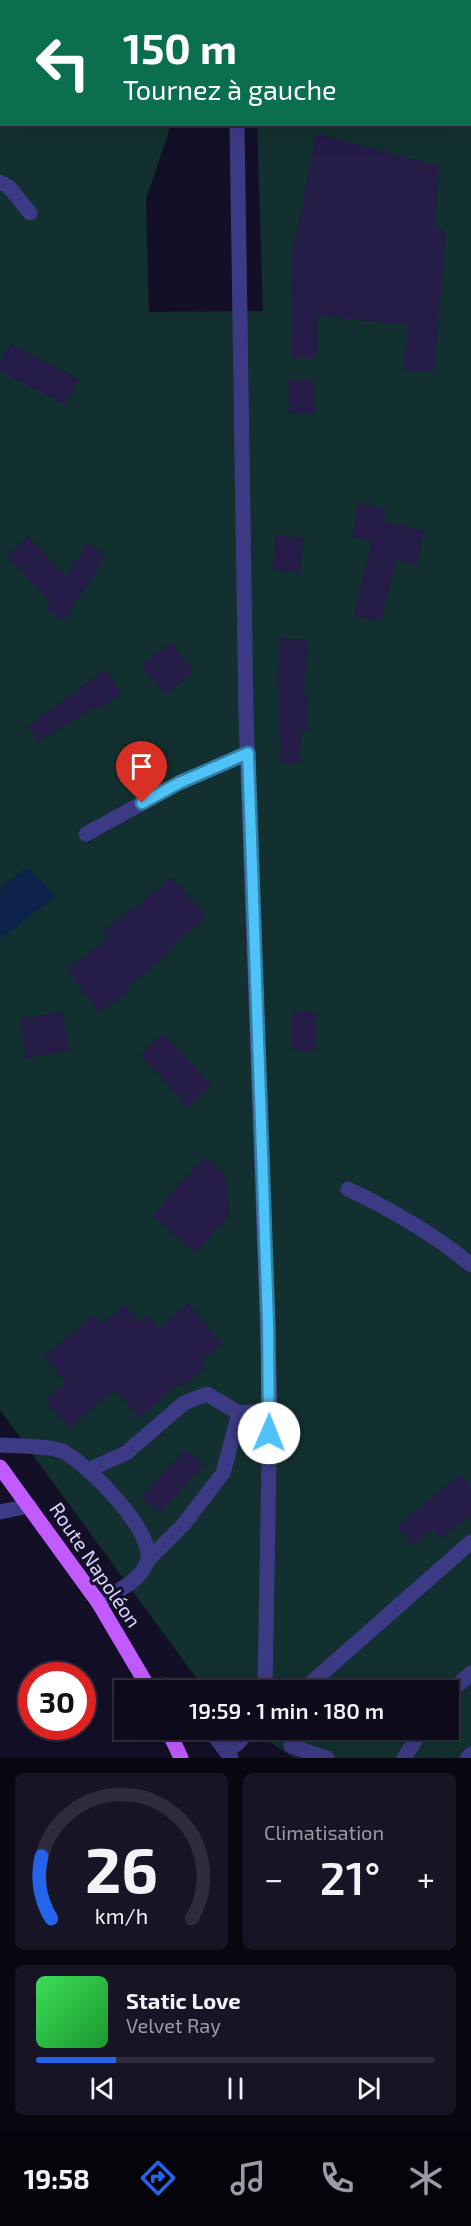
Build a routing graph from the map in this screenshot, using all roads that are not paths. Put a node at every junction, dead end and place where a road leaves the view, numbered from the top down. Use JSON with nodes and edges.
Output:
{"nodes":[{"id":1,"x":237,"y":126,"type":"edge"},
{"id":2,"x":0,"y":182,"type":"edge"},
{"id":3,"x":30,"y":213,"type":"dead end"},
{"id":4,"x":248,"y":753,"type":"junction"},
{"id":5,"x":86,"y":834,"type":"dead end"},
{"id":6,"x":348,"y":1189,"type":"dead end"},
{"id":7,"x":471,"y":1265,"type":"edge"},
{"id":8,"x":270,"y":1410,"type":"junction"},
{"id":9,"x":239,"y":1413,"type":"junction"},
{"id":10,"x":0,"y":1445,"type":"edge"},
{"id":11,"x":0,"y":1467,"type":"edge"},
{"id":12,"x":87,"y":1470,"type":"junction"},
{"id":13,"x":29,"y":1506,"type":"junction"},
{"id":14,"x":0,"y":1512,"type":"edge"},
{"id":15,"x":471,"y":1542,"type":"edge"},
{"id":16,"x":148,"y":1560,"type":"junction"},
{"id":17,"x":98,"y":1602,"type":"junction"},
{"id":18,"x":471,"y":1673,"type":"edge"},
{"id":19,"x":144,"y":1680,"type":"edge"},
{"id":20,"x":265,"y":1680,"type":"edge"},
{"id":21,"x":314,"y":1680,"type":"edge"},
{"id":22,"x":459,"y":1684,"type":"edge"},
{"id":23,"x":173,"y":1740,"type":"edge"},
{"id":24,"x":218,"y":1740,"type":"edge"},
{"id":25,"x":240,"y":1740,"type":"edge"},
{"id":26,"x":416,"y":1740,"type":"edge"},
{"id":27,"x":291,"y":1746,"type":"dead end"},
{"id":28,"x":229,"y":1754,"type":"edge"},
{"id":29,"x":471,"y":1754,"type":"edge"},
{"id":30,"x":181,"y":1758,"type":"edge"},
{"id":31,"x":327,"y":1758,"type":"edge"},
{"id":32,"x":404,"y":1758,"type":"edge"},
{"id":33,"x":467,"y":1758,"type":"edge"}],
"edges":[{"from":1,"to":4,"type":"street"},
{"from":2,"to":3,"type":"street"},
{"from":4,"to":5,"type":"street"},
{"from":4,"to":8,"type":"street"},
{"from":6,"to":7,"type":"street"},
{"from":8,"to":9,"type":"street"},
{"from":8,"to":20,"type":"street"},
{"from":9,"to":12,"type":"street"},
{"from":9,"to":16,"type":"street"},
{"from":10,"to":12,"type":"street"},
{"from":11,"to":13,"type":"main road","name":"Route Napoléon"},
{"from":12,"to":16,"type":"street"},
{"from":13,"to":14,"type":"street"},
{"from":13,"to":17,"type":"main road","name":"Route Napoléon"},
{"from":15,"to":21,"type":"street"},
{"from":16,"to":17,"type":"street"},
{"from":17,"to":19,"type":"main road","name":"Route Napoléon"},
{"from":18,"to":22,"type":"street"},
{"from":23,"to":30,"type":"main road"},
{"from":24,"to":28,"type":"street"},
{"from":25,"to":28,"type":"street"},
{"from":26,"to":32,"type":"street"},
{"from":27,"to":31,"type":"street"},
{"from":29,"to":33,"type":"street"}]}
